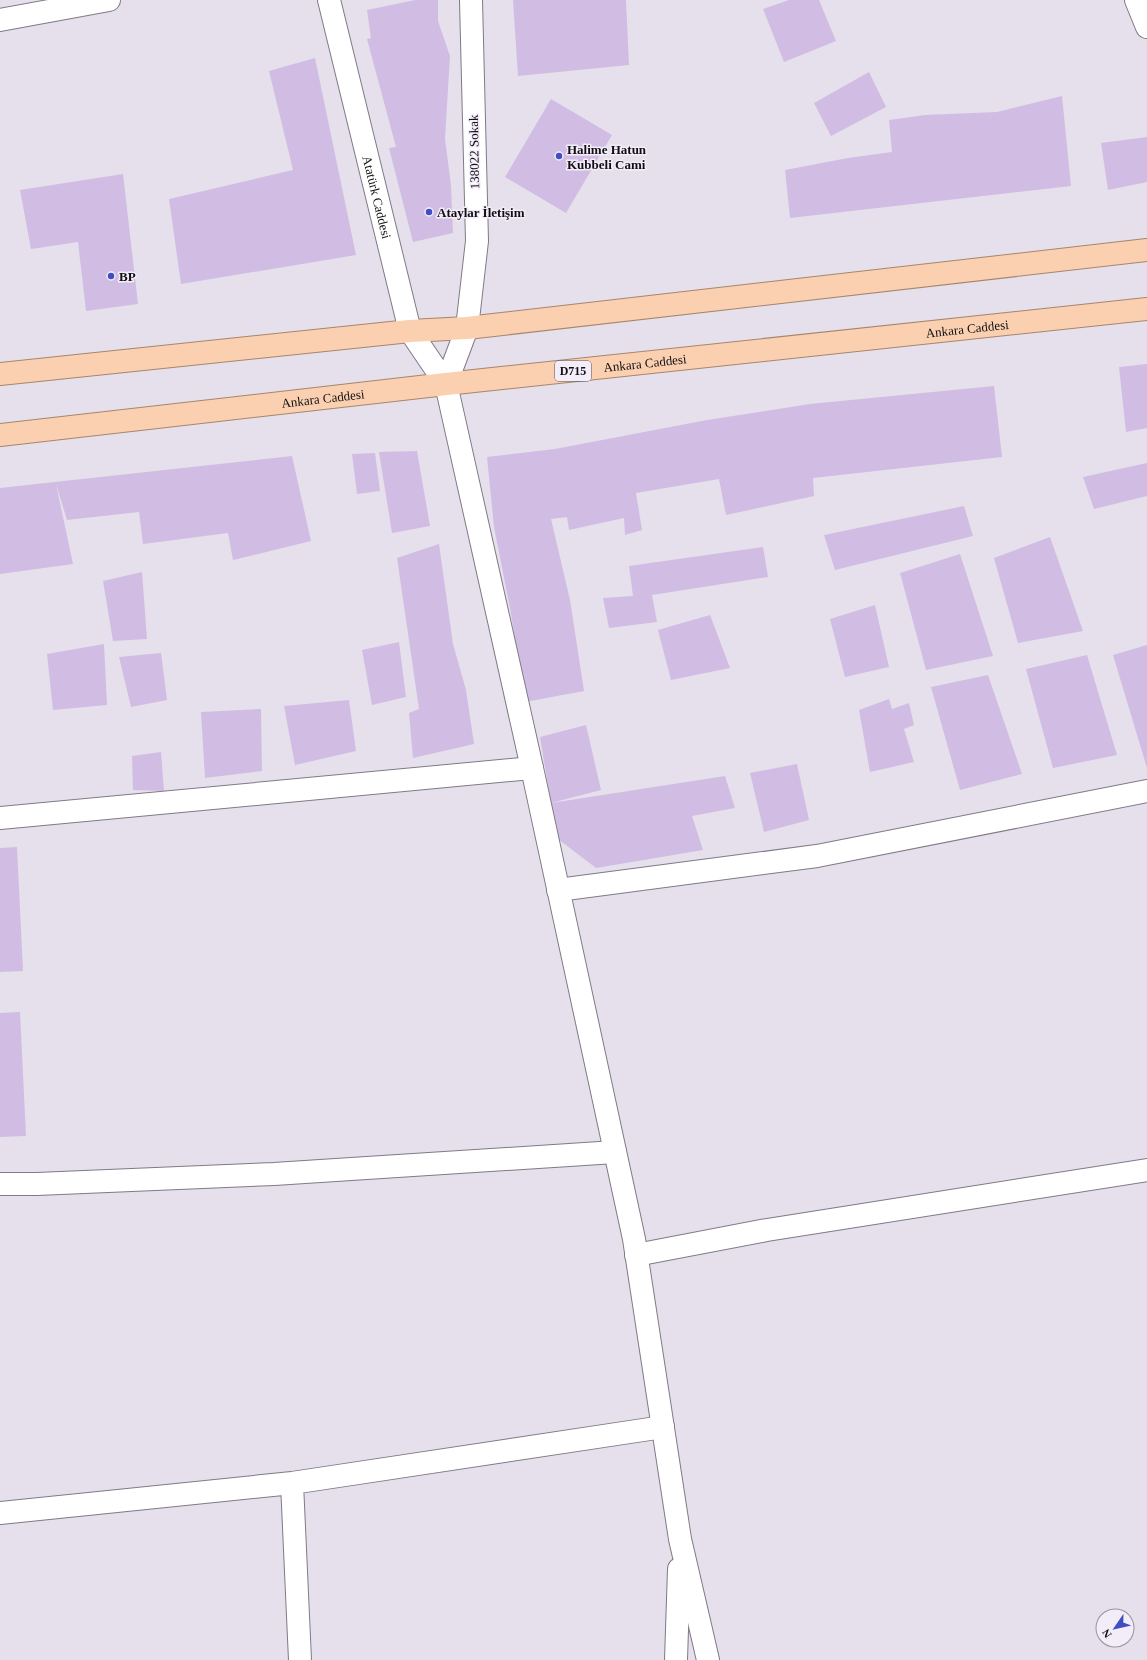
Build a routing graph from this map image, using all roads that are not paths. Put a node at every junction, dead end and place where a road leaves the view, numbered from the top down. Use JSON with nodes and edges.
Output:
{"nodes":[{"id":1,"x":109,"y":0,"type":"edge"},
{"id":2,"x":329,"y":0,"type":"edge"},
{"id":3,"x":471,"y":0,"type":"edge"},
{"id":4,"x":1136,"y":0,"type":"edge"},
{"id":5,"x":0,"y":20,"type":"edge"},
{"id":6,"x":1147,"y":27,"type":"edge"},
{"id":7,"x":1147,"y":250,"type":"edge"},
{"id":8,"x":1147,"y":309,"type":"edge"},
{"id":9,"x":467,"y":328,"type":"junction"},
{"id":10,"x":410,"y":331,"type":"junction"},
{"id":11,"x":0,"y":374,"type":"edge"},
{"id":12,"x":446,"y":384,"type":"junction"},
{"id":13,"x":0,"y":435,"type":"edge"},
{"id":14,"x":532,"y":768,"type":"junction"},
{"id":15,"x":1147,"y":791,"type":"edge"},
{"id":16,"x":0,"y":818,"type":"edge"},
{"id":17,"x":558,"y":890,"type":"junction"},
{"id":18,"x":615,"y":1152,"type":"junction"},
{"id":19,"x":1147,"y":1170,"type":"edge"},
{"id":20,"x":0,"y":1184,"type":"edge"},
{"id":21,"x":636,"y":1255,"type":"junction"},
{"id":22,"x":663,"y":1427,"type":"junction"},
{"id":23,"x":292,"y":1483,"type":"junction"},
{"id":24,"x":0,"y":1513,"type":"edge"},
{"id":25,"x":680,"y":1539,"type":"junction"},
{"id":26,"x":300,"y":1660,"type":"edge"},
{"id":27,"x":676,"y":1660,"type":"edge"},
{"id":28,"x":708,"y":1660,"type":"edge"}],
"edges":[{"from":1,"to":5,"type":"street"},
{"from":2,"to":10,"type":"street","name":"Atatürk Caddesi"},
{"from":3,"to":9,"type":"street","name":"138022 Sokak"},
{"from":4,"to":6,"type":"street"},
{"from":7,"to":9,"type":"highway"},
{"from":8,"to":12,"type":"highway","name":"Ankara Caddesi","number":"D715"},
{"from":9,"to":10,"type":"highway"},
{"from":9,"to":12,"type":"street","name":"138022 Sokak"},
{"from":10,"to":11,"type":"highway"},
{"from":10,"to":12,"type":"street","name":"Atatürk Caddesi"},
{"from":12,"to":13,"type":"highway","name":"Ankara Caddesi","number":"D715"},
{"from":12,"to":14,"type":"street"},
{"from":14,"to":16,"type":"street"},
{"from":14,"to":17,"type":"street"},
{"from":15,"to":17,"type":"street"},
{"from":17,"to":18,"type":"street"},
{"from":18,"to":20,"type":"street"},
{"from":18,"to":21,"type":"street"},
{"from":19,"to":21,"type":"street"},
{"from":21,"to":22,"type":"street"},
{"from":22,"to":23,"type":"street"},
{"from":22,"to":25,"type":"street"},
{"from":23,"to":24,"type":"street"},
{"from":23,"to":26,"type":"street"},
{"from":25,"to":27,"type":"street"},
{"from":25,"to":28,"type":"street"}]}
